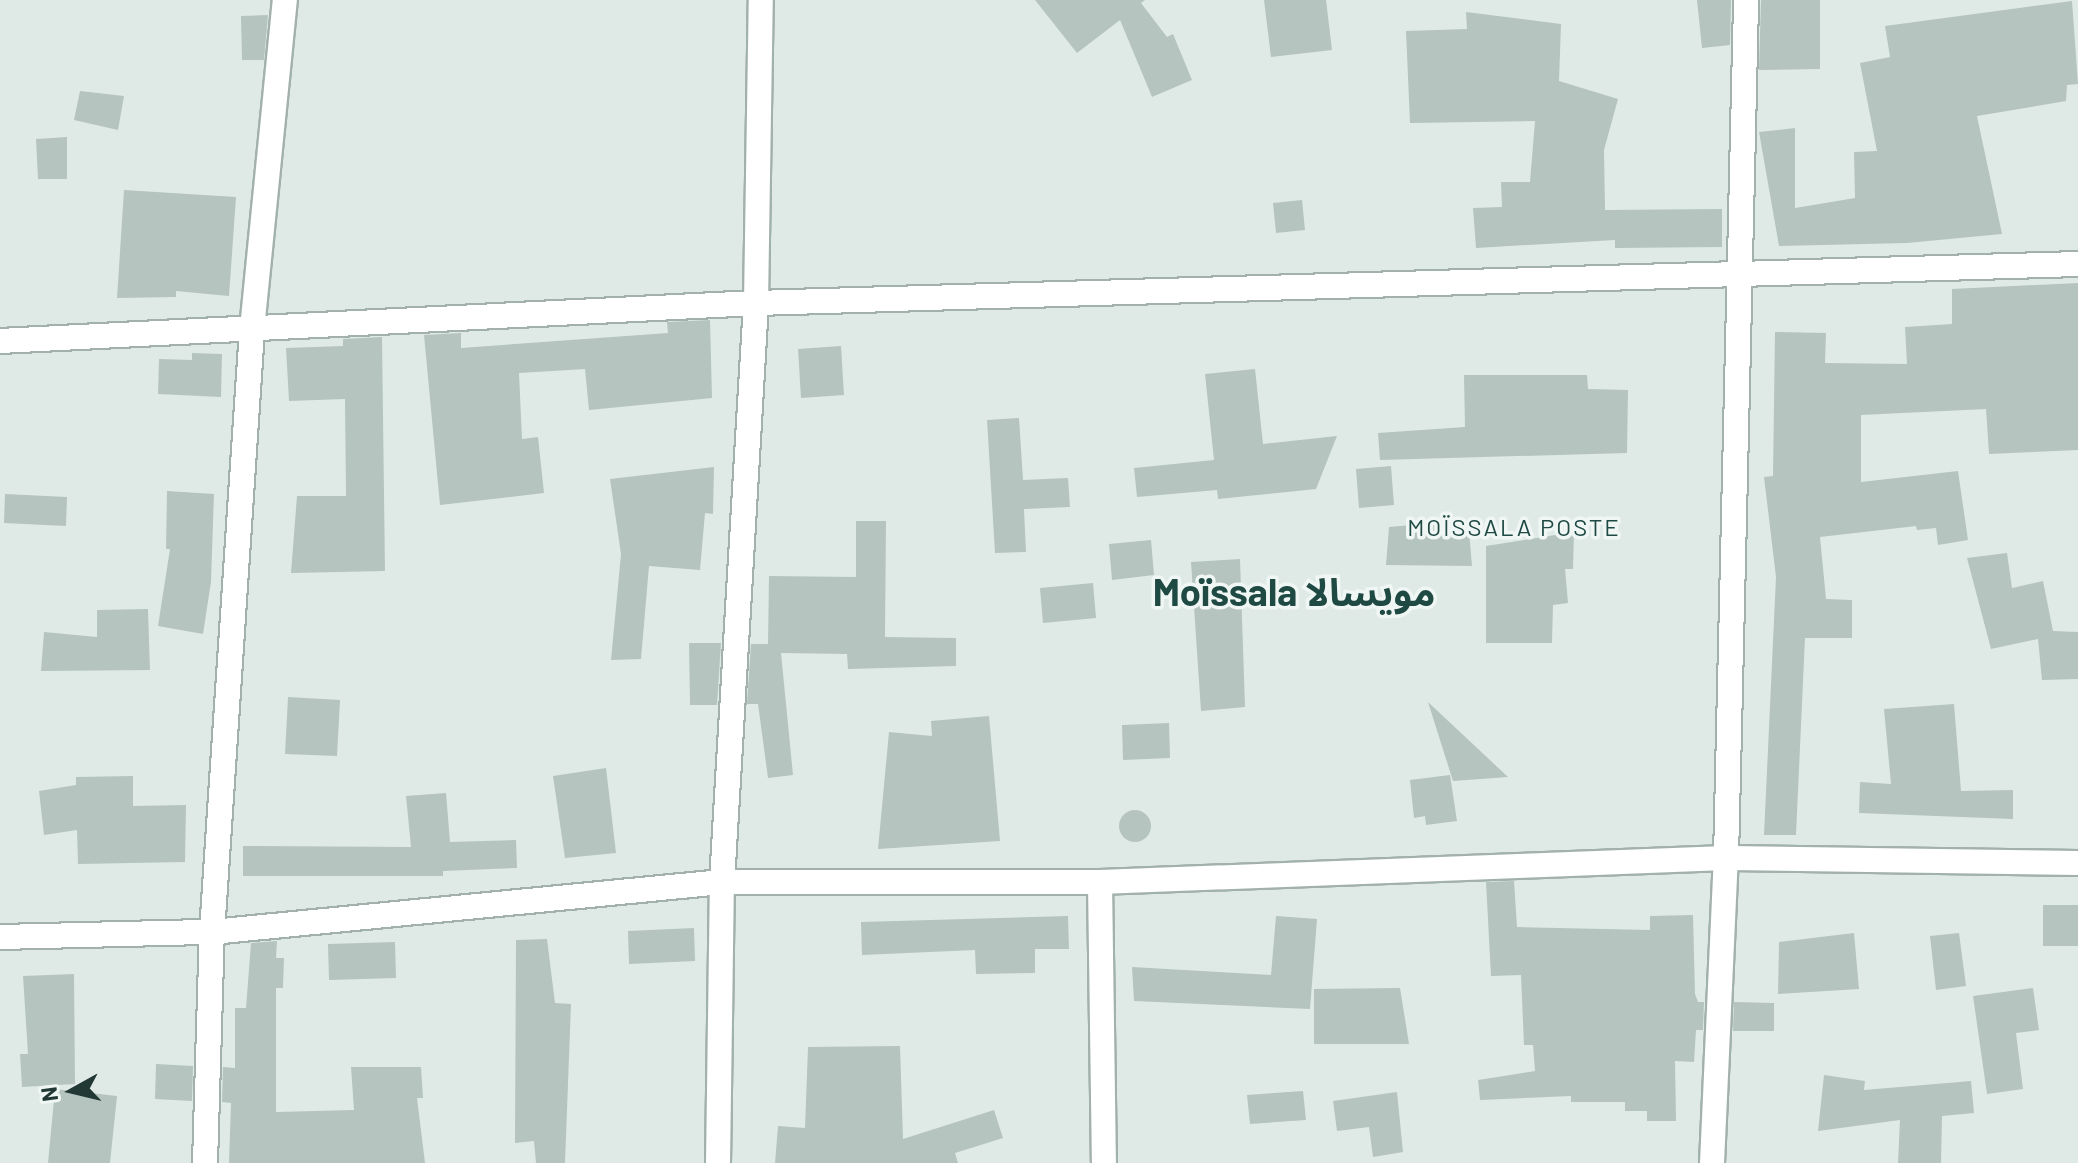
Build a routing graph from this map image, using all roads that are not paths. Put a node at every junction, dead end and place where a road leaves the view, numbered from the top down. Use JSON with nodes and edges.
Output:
{"nodes":[{"id":1,"x":285,"y":0,"type":"edge"},
{"id":2,"x":761,"y":0,"type":"edge"},
{"id":3,"x":1746,"y":0,"type":"edge"},
{"id":4,"x":2078,"y":264,"type":"edge"},
{"id":5,"x":1739,"y":274,"type":"junction"},
{"id":6,"x":756,"y":303,"type":"junction"},
{"id":7,"x":252,"y":329,"type":"junction"},
{"id":8,"x":0,"y":341,"type":"edge"},
{"id":9,"x":1726,"y":858,"type":"junction"},
{"id":10,"x":2078,"y":863,"type":"edge"},
{"id":11,"x":722,"y":882,"type":"junction"},
{"id":12,"x":1100,"y":882,"type":"junction"},
{"id":13,"x":212,"y":932,"type":"junction"},
{"id":14,"x":0,"y":937,"type":"edge"},
{"id":15,"x":205,"y":1163,"type":"edge"},
{"id":16,"x":718,"y":1163,"type":"edge"},
{"id":17,"x":1104,"y":1163,"type":"edge"},
{"id":18,"x":1712,"y":1163,"type":"edge"}],
"edges":[{"from":1,"to":7,"type":"street"},
{"from":2,"to":6,"type":"street"},
{"from":3,"to":5,"type":"street"},
{"from":4,"to":5,"type":"street"},
{"from":5,"to":6,"type":"street"},
{"from":5,"to":9,"type":"street"},
{"from":6,"to":7,"type":"street"},
{"from":6,"to":11,"type":"street"},
{"from":7,"to":8,"type":"street"},
{"from":7,"to":13,"type":"street"},
{"from":9,"to":10,"type":"street"},
{"from":9,"to":12,"type":"street"},
{"from":9,"to":18,"type":"street"},
{"from":11,"to":12,"type":"street"},
{"from":11,"to":13,"type":"street"},
{"from":11,"to":16,"type":"street"},
{"from":12,"to":17,"type":"street"},
{"from":13,"to":14,"type":"street"},
{"from":13,"to":15,"type":"street"}]}
